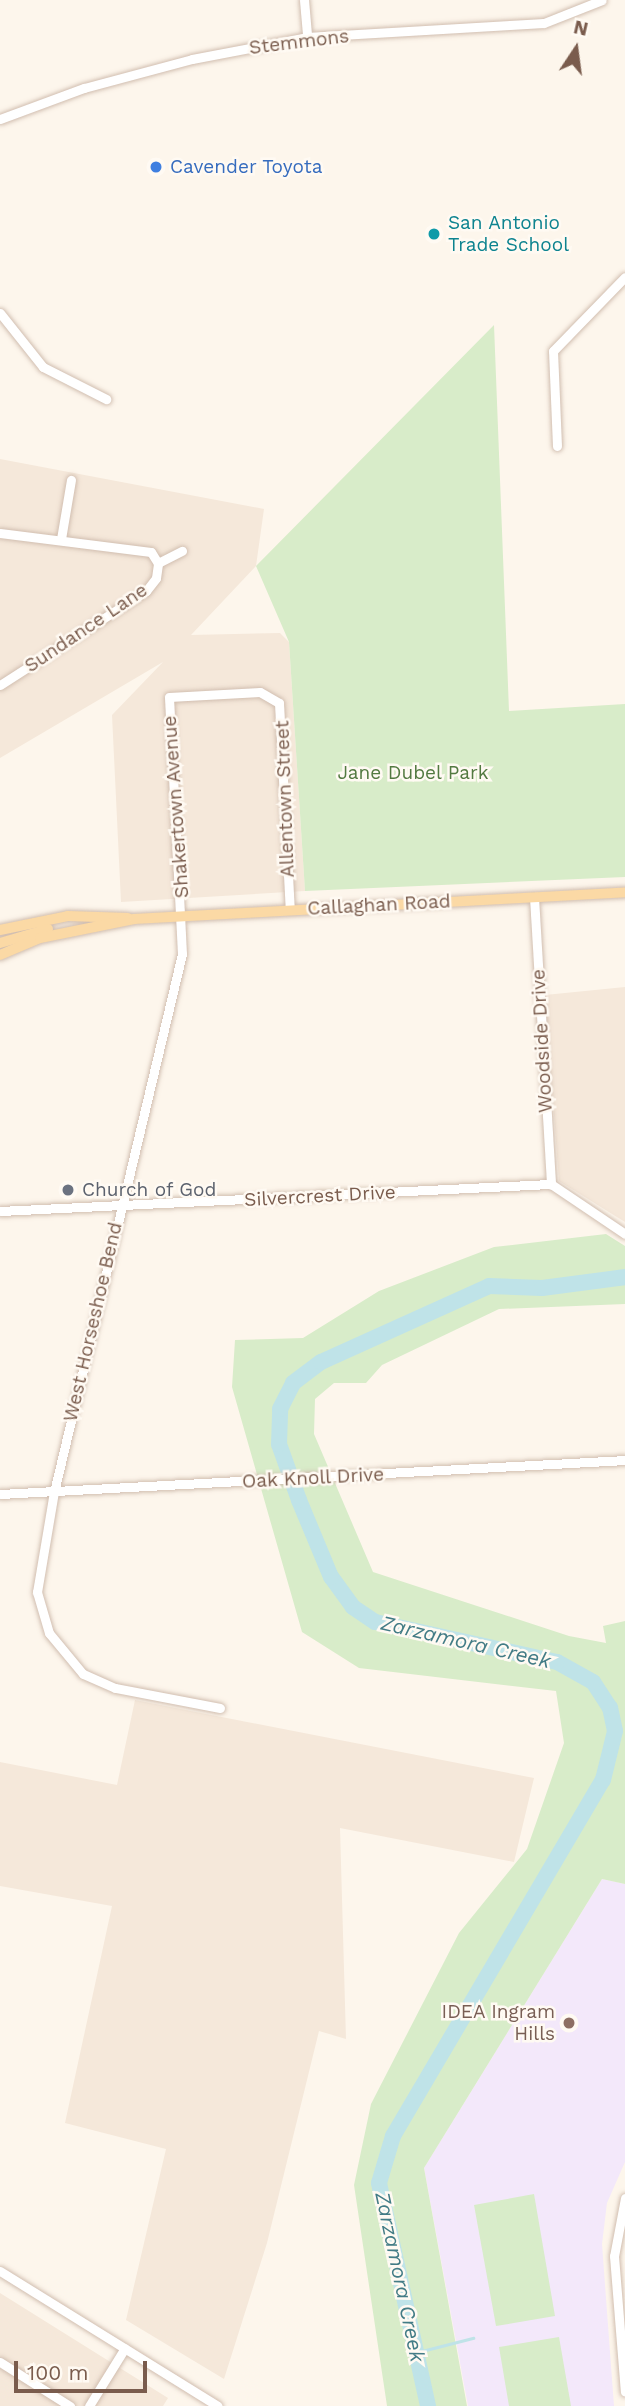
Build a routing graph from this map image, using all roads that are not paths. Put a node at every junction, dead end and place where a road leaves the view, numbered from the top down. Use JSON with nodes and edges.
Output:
{"nodes":[{"id":1,"x":304,"y":0,"type":"edge"},
{"id":2,"x":602,"y":0,"type":"edge"},
{"id":3,"x":307,"y":37,"type":"junction"},
{"id":4,"x":0,"y":119,"type":"edge"},
{"id":5,"x":625,"y":277,"type":"edge"},
{"id":6,"x":0,"y":313,"type":"edge"},
{"id":7,"x":106,"y":399,"type":"dead end"},
{"id":8,"x":557,"y":446,"type":"dead end"},
{"id":9,"x":71,"y":480,"type":"dead end"},
{"id":10,"x":0,"y":533,"type":"edge"},
{"id":11,"x":61,"y":539,"type":"junction"},
{"id":12,"x":182,"y":551,"type":"dead end"},
{"id":13,"x":158,"y":563,"type":"junction"},
{"id":14,"x":0,"y":685,"type":"edge"},
{"id":15,"x":268,"y":694,"type":"joint"},
{"id":16,"x":625,"y":892,"type":"edge"},
{"id":17,"x":534,"y":897,"type":"junction"},
{"id":18,"x":290,"y":910,"type":"junction"},
{"id":19,"x":183,"y":916,"type":"junction"},
{"id":20,"x":134,"y":919,"type":"junction"},
{"id":21,"x":105,"y":926,"type":"junction"},
{"id":22,"x":0,"y":930,"type":"edge"},
{"id":23,"x":0,"y":943,"type":"edge"},
{"id":24,"x":0,"y":955,"type":"edge"},
{"id":25,"x":551,"y":1184,"type":"junction"},
{"id":26,"x":120,"y":1206,"type":"junction"},
{"id":27,"x":0,"y":1211,"type":"edge"},
{"id":28,"x":625,"y":1234,"type":"edge"},
{"id":29,"x":625,"y":1460,"type":"edge"},
{"id":30,"x":54,"y":1492,"type":"junction"},
{"id":31,"x":0,"y":1494,"type":"edge"},
{"id":32,"x":220,"y":1708,"type":"dead end"},
{"id":33,"x":625,"y":2198,"type":"edge"},
{"id":34,"x":620,"y":2241,"type":"edge"},
{"id":35,"x":0,"y":2272,"type":"edge"},
{"id":36,"x":125,"y":2348,"type":"junction"},
{"id":37,"x":0,"y":2362,"type":"edge"},
{"id":38,"x":625,"y":2386,"type":"edge"},
{"id":39,"x":625,"y":2392,"type":"edge"},
{"id":40,"x":70,"y":2406,"type":"edge"},
{"id":41,"x":89,"y":2406,"type":"edge"},
{"id":42,"x":218,"y":2406,"type":"edge"}],
"edges":[{"from":1,"to":3,"type":"street"},
{"from":2,"to":3,"type":"street","name":"Stemmons"},
{"from":3,"to":4,"type":"street","name":"Stemmons"},
{"from":5,"to":8,"type":"street"},
{"from":6,"to":7,"type":"street"},
{"from":9,"to":11,"type":"street"},
{"from":10,"to":11,"type":"street"},
{"from":11,"to":13,"type":"street"},
{"from":12,"to":13,"type":"street"},
{"from":13,"to":14,"type":"street","name":"Sundance Lane"},
{"from":15,"to":18,"type":"street","name":"Allentown Street"},
{"from":15,"to":19,"type":"street","name":"Shakertown Avenue"},
{"from":16,"to":17,"type":"main road","name":"Callaghan Road"},
{"from":17,"to":18,"type":"main road","name":"Callaghan Road"},
{"from":17,"to":25,"type":"street","name":"Woodside Drive"},
{"from":18,"to":19,"type":"main road","name":"Callaghan Road"},
{"from":19,"to":20,"type":"main road","name":"Callaghan Road"},
{"from":19,"to":26,"type":"street","name":"West Horseshoe Bend"},
{"from":20,"to":21,"type":"main road","name":"Callaghan Road"},
{"from":20,"to":22,"type":"main road","name":"Callaghan Road"},
{"from":21,"to":23,"type":"main road"},
{"from":21,"to":24,"type":"main road","name":"Callaghan Road"},
{"from":25,"to":26,"type":"street","name":"Silvercrest Drive"},
{"from":25,"to":28,"type":"street"},
{"from":26,"to":27,"type":"street","name":"Silvercrest Drive"},
{"from":26,"to":30,"type":"street","name":"West Horseshoe Bend"},
{"from":29,"to":30,"type":"street","name":"Oak Knoll Drive"},
{"from":30,"to":31,"type":"street","name":"Oak Knoll Drive"},
{"from":30,"to":32,"type":"street","name":"West Horseshoe Bend"},
{"from":33,"to":34,"type":"street"},
{"from":34,"to":38,"type":"street"},
{"from":35,"to":36,"type":"street"},
{"from":36,"to":41,"type":"street"},
{"from":36,"to":42,"type":"street"},
{"from":37,"to":40,"type":"street"},
{"from":38,"to":39,"type":"street"}]}
